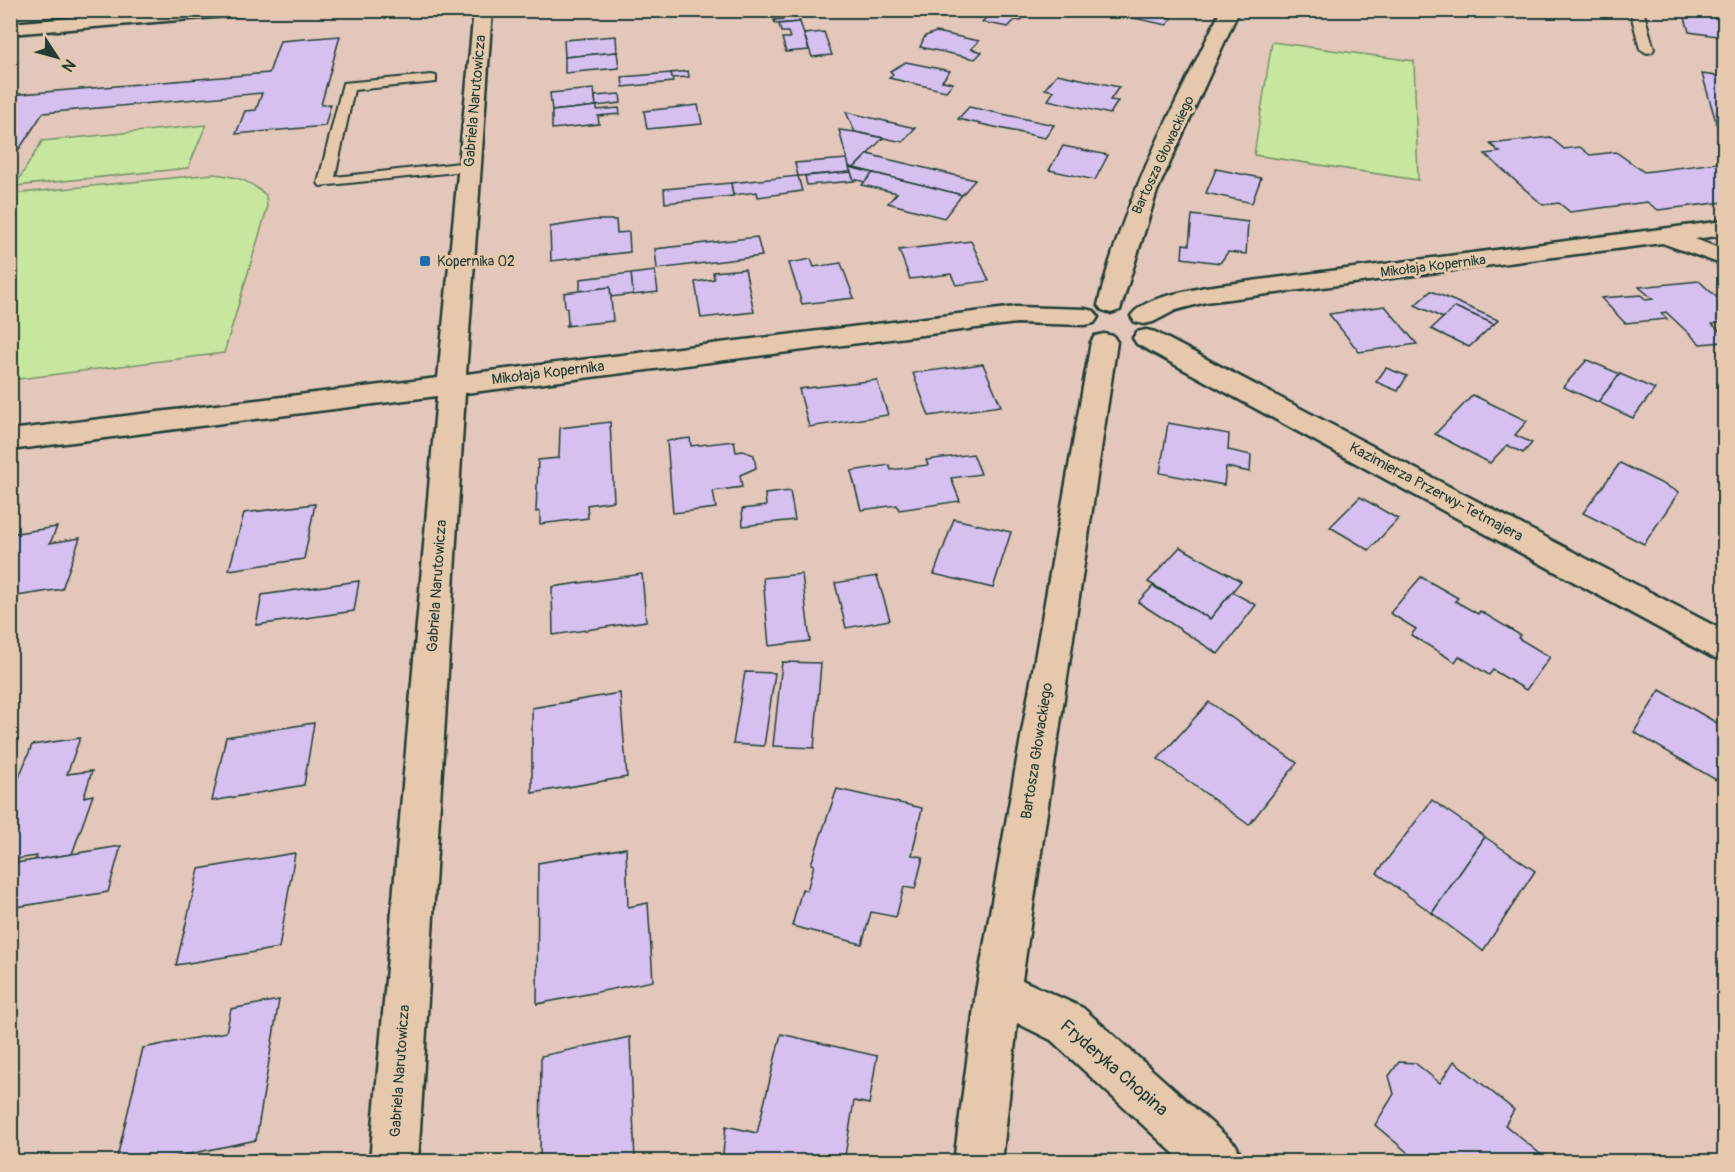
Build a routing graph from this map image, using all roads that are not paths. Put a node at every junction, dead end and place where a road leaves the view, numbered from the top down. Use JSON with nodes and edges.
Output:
{"nodes":[{"id":1,"x":239,"y":10,"type":"edge"},
{"id":2,"x":483,"y":10,"type":"edge"},
{"id":3,"x":1230,"y":10,"type":"edge"},
{"id":4,"x":1636,"y":10,"type":"edge"},
{"id":5,"x":10,"y":29,"type":"edge"},
{"id":6,"x":1647,"y":49,"type":"dead end"},
{"id":7,"x":431,"y":79,"type":"dead end"},
{"id":8,"x":469,"y":167,"type":"junction"},
{"id":9,"x":1725,"y":228,"type":"edge"},
{"id":10,"x":1665,"y":236,"type":"junction"},
{"id":11,"x":1725,"y":258,"type":"edge"},
{"id":12,"x":1111,"y":305,"type":"junction"},
{"id":13,"x":1145,"y":327,"type":"junction"},
{"id":14,"x":1095,"y":330,"type":"junction"},
{"id":15,"x":453,"y":384,"type":"junction"},
{"id":16,"x":10,"y":440,"type":"edge"},
{"id":17,"x":1725,"y":647,"type":"edge"},
{"id":18,"x":998,"y":992,"type":"junction"},
{"id":19,"x":394,"y":1161,"type":"edge"},
{"id":20,"x":978,"y":1161,"type":"edge"},
{"id":21,"x":1219,"y":1161,"type":"edge"}],
"edges":[{"from":1,"to":5,"type":"street"},
{"from":2,"to":8,"type":"street","name":"Gabriela Narutowicza"},
{"from":3,"to":12,"type":"street","name":"Bartosza Głowackiego"},
{"from":4,"to":6,"type":"lane"},
{"from":7,"to":8,"type":"lane"},
{"from":8,"to":15,"type":"street","name":"Gabriela Narutowicza"},
{"from":9,"to":10,"type":"street","name":"Mikołaja Kopernika"},
{"from":10,"to":11,"type":"street"},
{"from":10,"to":13,"type":"street","name":"Mikołaja Kopernika"},
{"from":12,"to":13,"type":"street","name":"Kazimierza Przerwy-Tetmajera"},
{"from":12,"to":14,"type":"street"},
{"from":13,"to":14,"type":"street","name":"Mikołaja Kopernika"},
{"from":13,"to":17,"type":"street","name":"Kazimierza Przerwy-Tetmajera"},
{"from":14,"to":15,"type":"street","name":"Mikołaja Kopernika"},
{"from":14,"to":18,"type":"street","name":"Bartosza Głowackiego"},
{"from":15,"to":16,"type":"street","name":"Mikołaja Kopernika"},
{"from":15,"to":19,"type":"street","name":"Gabriela Narutowicza"},
{"from":18,"to":20,"type":"street","name":"Bartosza Głowackiego"},
{"from":18,"to":21,"type":"street","name":"Fryderyka Chopina"}]}
